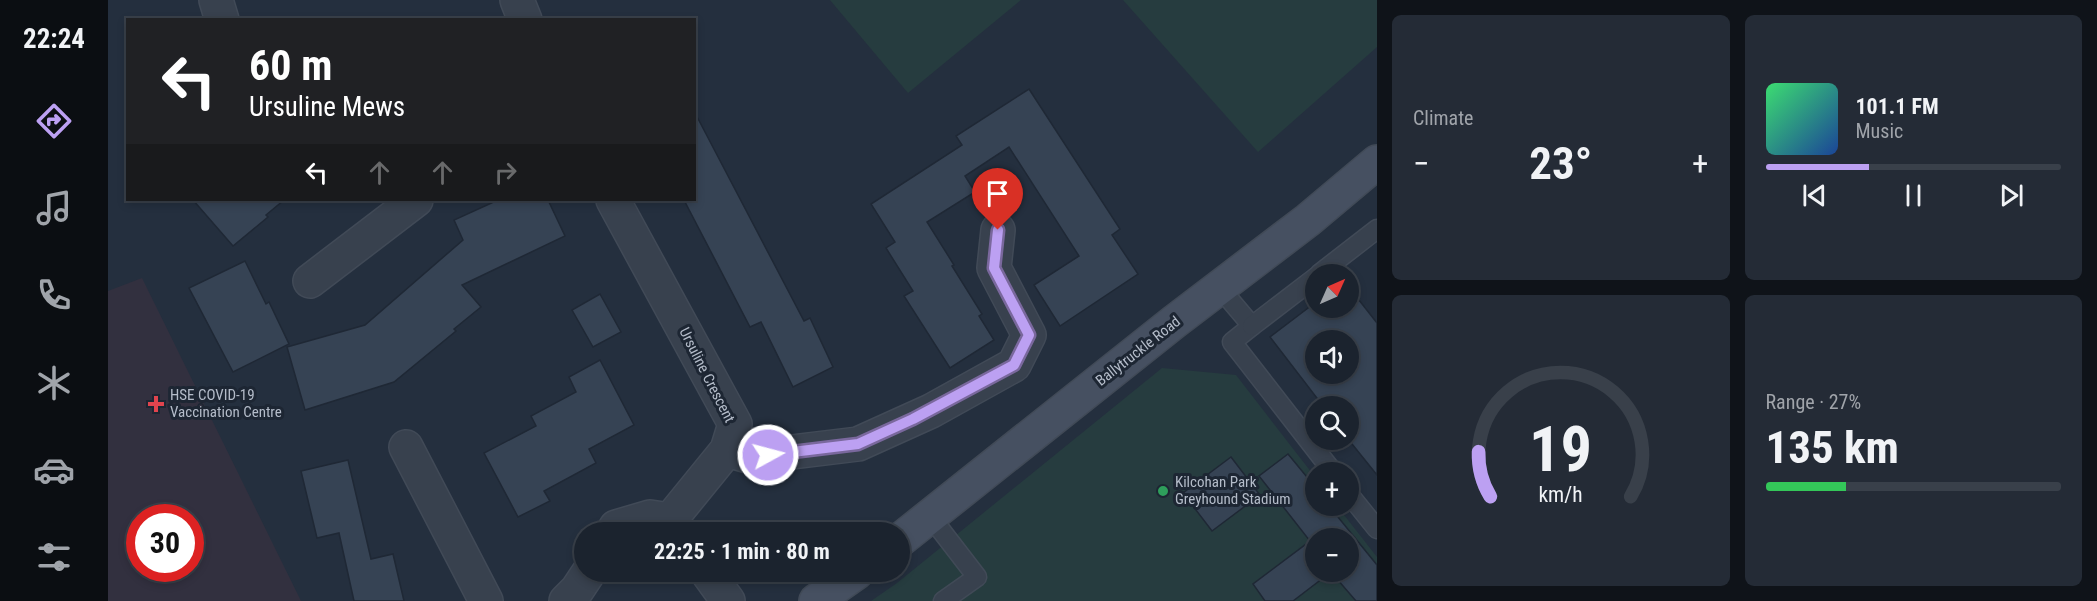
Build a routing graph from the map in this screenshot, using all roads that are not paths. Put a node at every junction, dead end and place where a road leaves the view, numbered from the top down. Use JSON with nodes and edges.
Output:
{"nodes":[{"id":1,"x":216,"y":0,"type":"edge"},
{"id":2,"x":517,"y":0,"type":"edge"},
{"id":3,"x":221,"y":18,"type":"edge"},
{"id":4,"x":524,"y":18,"type":"edge"},
{"id":5,"x":1377,"y":162,"type":"edge"},
{"id":6,"x":415,"y":201,"type":"edge"},
{"id":7,"x":614,"y":201,"type":"edge"},
{"id":8,"x":1377,"y":229,"type":"edge"},
{"id":9,"x":998,"y":230,"type":"dead end"},
{"id":10,"x":1332,"y":264,"type":"edge"},
{"id":11,"x":310,"y":281,"type":"dead end"},
{"id":12,"x":1305,"y":285,"type":"edge"},
{"id":13,"x":1219,"y":287,"type":"junction"},
{"id":14,"x":1252,"y":326,"type":"junction"},
{"id":15,"x":406,"y":447,"type":"dead end"},
{"id":16,"x":727,"y":450,"type":"junction"},
{"id":17,"x":1325,"y":462,"type":"edge"},
{"id":18,"x":1359,"y":507,"type":"edge"},
{"id":19,"x":930,"y":516,"type":"junction"},
{"id":20,"x":633,"y":522,"type":"edge"},
{"id":21,"x":663,"y":522,"type":"edge"},
{"id":22,"x":677,"y":522,"type":"edge"},
{"id":23,"x":1377,"y":529,"type":"edge"},
{"id":24,"x":910,"y":532,"type":"edge"},
{"id":25,"x":582,"y":582,"type":"edge"},
{"id":26,"x":714,"y":582,"type":"edge"},
{"id":27,"x":843,"y":582,"type":"edge"},
{"id":28,"x":486,"y":601,"type":"edge"},
{"id":29,"x":566,"y":601,"type":"edge"},
{"id":30,"x":728,"y":601,"type":"edge"},
{"id":31,"x":816,"y":601,"type":"edge"},
{"id":32,"x":943,"y":601,"type":"edge"}],
"edges":[{"from":1,"to":3,"type":"street"},
{"from":2,"to":4,"type":"street"},
{"from":5,"to":13,"type":"street","name":"Ballytruckle Road"},
{"from":6,"to":11,"type":"street"},
{"from":7,"to":16,"type":"street","name":"Ursuline Crescent"},
{"from":8,"to":10,"type":"lane"},
{"from":9,"to":16,"type":"street"},
{"from":12,"to":14,"type":"lane"},
{"from":13,"to":14,"type":"lane"},
{"from":13,"to":19,"type":"street","name":"Ballytruckle Road"},
{"from":14,"to":17,"type":"lane"},
{"from":15,"to":28,"type":"street"},
{"from":16,"to":22,"type":"street","name":"Ursuline Crescent"},
{"from":18,"to":23,"type":"lane"},
{"from":19,"to":24,"type":"street","name":"Ballytruckle Road"},
{"from":19,"to":32,"type":"lane"},
{"from":20,"to":21,"type":"street","name":"Ursuline Crescent"},
{"from":25,"to":29,"type":"street"},
{"from":26,"to":30,"type":"street"},
{"from":27,"to":31,"type":"street"}]}
